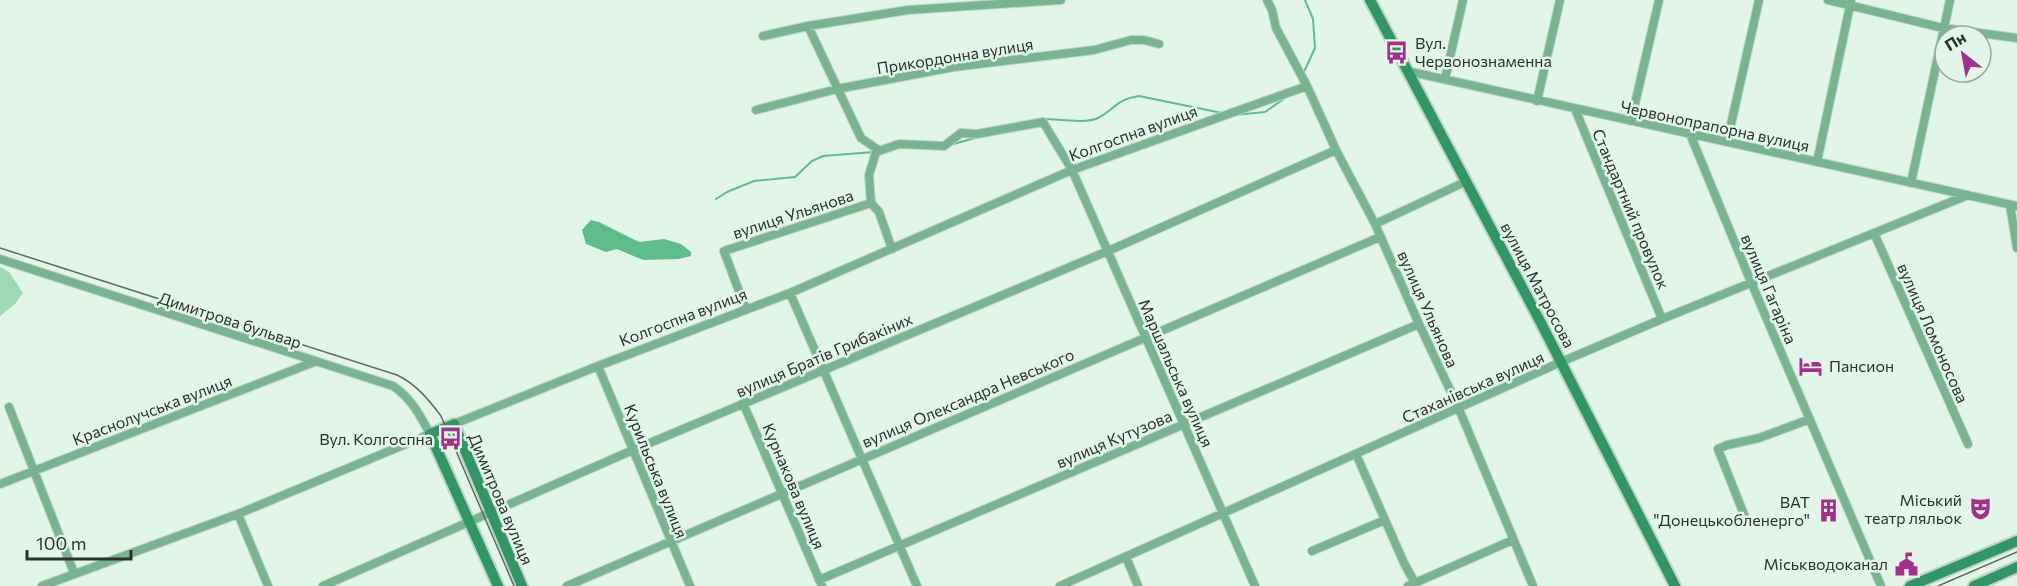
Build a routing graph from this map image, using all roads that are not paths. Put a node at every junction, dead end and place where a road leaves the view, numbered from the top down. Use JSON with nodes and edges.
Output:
{"nodes":[{"id":1,"x":1061,"y":0,"type":"edge"},
{"id":2,"x":1267,"y":0,"type":"edge"},
{"id":3,"x":1370,"y":0,"type":"edge"},
{"id":4,"x":1463,"y":0,"type":"edge"},
{"id":5,"x":1560,"y":0,"type":"edge"},
{"id":6,"x":1659,"y":0,"type":"edge"},
{"id":7,"x":1759,"y":0,"type":"edge"},
{"id":8,"x":1828,"y":0,"type":"edge"},
{"id":9,"x":1950,"y":0,"type":"edge"},
{"id":10,"x":1851,"y":2,"type":"edge"},
{"id":11,"x":962,"y":4,"type":"edge"},
{"id":12,"x":1944,"y":24,"type":"edge"},
{"id":13,"x":1933,"y":25,"type":"edge"},
{"id":14,"x":808,"y":26,"type":"junction"},
{"id":15,"x":1993,"y":35,"type":"edge"},
{"id":16,"x":763,"y":36,"type":"dead end"},
{"id":17,"x":2017,"y":38,"type":"edge"},
{"id":18,"x":1159,"y":44,"type":"dead end"},
{"id":19,"x":1407,"y":71,"type":"junction"},
{"id":20,"x":1933,"y":76,"type":"edge"},
{"id":21,"x":1445,"y":79,"type":"junction"},
{"id":22,"x":1307,"y":86,"type":"junction"},
{"id":23,"x":837,"y":89,"type":"junction"},
{"id":24,"x":1537,"y":101,"type":"junction"},
{"id":25,"x":1575,"y":109,"type":"junction"},
{"id":26,"x":756,"y":111,"type":"dead end"},
{"id":27,"x":1631,"y":121,"type":"junction"},
{"id":28,"x":1690,"y":134,"type":"junction"},
{"id":29,"x":1727,"y":142,"type":"junction"},
{"id":30,"x":1336,"y":150,"type":"junction"},
{"id":31,"x":876,"y":152,"type":"junction"},
{"id":32,"x":1817,"y":162,"type":"junction"},
{"id":33,"x":1072,"y":170,"type":"junction"},
{"id":34,"x":1467,"y":181,"type":"junction"},
{"id":35,"x":1911,"y":183,"type":"junction"},
{"id":36,"x":1940,"y":189,"type":"junction"},
{"id":37,"x":1968,"y":195,"type":"junction"},
{"id":38,"x":871,"y":203,"type":"junction"},
{"id":39,"x":2013,"y":206,"type":"edge"},
{"id":40,"x":1938,"y":207,"type":"junction"},
{"id":41,"x":1375,"y":224,"type":"junction"},
{"id":42,"x":1874,"y":233,"type":"junction"},
{"id":43,"x":1380,"y":237,"type":"junction"},
{"id":44,"x":2017,"y":248,"type":"edge"},
{"id":45,"x":892,"y":249,"type":"junction"},
{"id":46,"x":1108,"y":251,"type":"junction"},
{"id":47,"x":0,"y":259,"type":"edge"},
{"id":48,"x":1751,"y":282,"type":"junction"},
{"id":49,"x":790,"y":293,"type":"junction"},
{"id":50,"x":746,"y":310,"type":"junction"},
{"id":51,"x":1662,"y":319,"type":"junction"},
{"id":52,"x":1419,"y":324,"type":"junction"},
{"id":53,"x":1146,"y":337,"type":"junction"},
{"id":54,"x":314,"y":362,"type":"junction"},
{"id":55,"x":1561,"y":362,"type":"junction"},
{"id":56,"x":598,"y":366,"type":"junction"},
{"id":57,"x":822,"y":370,"type":"junction"},
{"id":58,"x":743,"y":404,"type":"junction"},
{"id":59,"x":9,"y":407,"type":"dead end"},
{"id":60,"x":1459,"y":409,"type":"junction"},
{"id":61,"x":1810,"y":419,"type":"junction"},
{"id":62,"x":454,"y":424,"type":"junction"},
{"id":63,"x":1184,"y":424,"type":"junction"},
{"id":64,"x":430,"y":434,"type":"junction"},
{"id":65,"x":1968,"y":444,"type":"dead end"},
{"id":66,"x":633,"y":450,"type":"junction"},
{"id":67,"x":1356,"y":454,"type":"junction"},
{"id":68,"x":861,"y":459,"type":"junction"},
{"id":69,"x":34,"y":471,"type":"junction"},
{"id":70,"x":0,"y":484,"type":"edge"},
{"id":71,"x":782,"y":494,"type":"junction"},
{"id":72,"x":491,"y":512,"type":"junction"},
{"id":73,"x":238,"y":514,"type":"junction"},
{"id":74,"x":1222,"y":514,"type":"junction"},
{"id":75,"x":1745,"y":517,"type":"dead end"},
{"id":76,"x":1385,"y":520,"type":"junction"},
{"id":77,"x":469,"y":521,"type":"junction"},
{"id":78,"x":1513,"y":540,"type":"junction"},
{"id":79,"x":2017,"y":541,"type":"edge"},
{"id":80,"x":671,"y":543,"type":"junction"},
{"id":81,"x":899,"y":545,"type":"junction"},
{"id":82,"x":1312,"y":550,"type":"dead end"},
{"id":83,"x":1126,"y":557,"type":"junction"},
{"id":84,"x":2017,"y":567,"type":"edge"},
{"id":85,"x":74,"y":573,"type":"junction"},
{"id":86,"x":821,"y":583,"type":"edge"},
{"id":87,"x":1411,"y":584,"type":"edge"},
{"id":88,"x":43,"y":586,"type":"edge"},
{"id":89,"x":268,"y":586,"type":"edge"},
{"id":90,"x":323,"y":586,"type":"edge"},
{"id":91,"x":498,"y":586,"type":"edge"},
{"id":92,"x":522,"y":586,"type":"edge"},
{"id":93,"x":567,"y":586,"type":"edge"},
{"id":94,"x":690,"y":586,"type":"edge"},
{"id":95,"x":917,"y":586,"type":"edge"},
{"id":96,"x":1060,"y":586,"type":"edge"},
{"id":97,"x":1138,"y":586,"type":"edge"},
{"id":98,"x":1255,"y":586,"type":"edge"},
{"id":99,"x":1533,"y":586,"type":"edge"},
{"id":100,"x":1675,"y":586,"type":"edge"},
{"id":101,"x":1881,"y":586,"type":"edge"},
{"id":102,"x":1910,"y":586,"type":"edge"},
{"id":103,"x":1974,"y":586,"type":"edge"}],
"edges":[{"from":1,"to":11,"type":"street"},
{"from":2,"to":22,"type":"street"},
{"from":3,"to":19,"type":"street","name":"вулиця Матросова"},
{"from":4,"to":21,"type":"street"},
{"from":5,"to":24,"type":"street"},
{"from":6,"to":27,"type":"street"},
{"from":7,"to":29,"type":"street"},
{"from":8,"to":10,"type":"street"},
{"from":9,"to":12,"type":"street"},
{"from":10,"to":13,"type":"street"},
{"from":10,"to":32,"type":"street"},
{"from":11,"to":14,"type":"street"},
{"from":14,"to":16,"type":"street"},
{"from":14,"to":23,"type":"street"},
{"from":15,"to":17,"type":"street"},
{"from":18,"to":23,"type":"street","name":"Прикордонна вулиця"},
{"from":19,"to":21,"type":"street","name":"Червонопрапорна вулиця"},
{"from":19,"to":34,"type":"street","name":"вулиця Матросова"},
{"from":20,"to":35,"type":"street"},
{"from":21,"to":24,"type":"street","name":"Червонопрапорна вулиця"},
{"from":22,"to":30,"type":"street","name":"вулиця Ульянова"},
{"from":22,"to":33,"type":"street","name":"Колгоспна вулиця"},
{"from":23,"to":26,"type":"street","name":"Прикордонна вулиця"},
{"from":23,"to":31,"type":"street"},
{"from":24,"to":25,"type":"street","name":"Червонопрапорна вулиця"},
{"from":25,"to":27,"type":"street","name":"Червонопрапорна вулиця"},
{"from":25,"to":51,"type":"street","name":"Стандартний провулок"},
{"from":27,"to":28,"type":"street","name":"Червонопрапорна вулиця"},
{"from":28,"to":29,"type":"street","name":"Червонопрапорна вулиця"},
{"from":28,"to":48,"type":"street","name":"вулиця Гагаріна"},
{"from":29,"to":32,"type":"street","name":"Червонопрапорна вулиця"},
{"from":30,"to":41,"type":"street","name":"вулиця Ульянова"},
{"from":30,"to":46,"type":"street","name":"вулиця Братів Грибакіних"},
{"from":31,"to":33,"type":"street","name":"Маршальська вулиця"},
{"from":31,"to":38,"type":"street"},
{"from":32,"to":35,"type":"street","name":"Червонопрапорна вулиця"},
{"from":33,"to":45,"type":"street","name":"Колгоспна вулиця"},
{"from":33,"to":46,"type":"street","name":"Маршальська вулиця"},
{"from":34,"to":41,"type":"street"},
{"from":34,"to":55,"type":"street","name":"вулиця Матросова"},
{"from":35,"to":36,"type":"street","name":"Червонопрапорна вулиця"},
{"from":36,"to":37,"type":"street","name":"Червонопрапорна вулиця"},
{"from":36,"to":40,"type":"street"},
{"from":37,"to":39,"type":"street","name":"Червонопрапорна вулиця"},
{"from":37,"to":40,"type":"street","name":"Стаханівська вулиця"},
{"from":38,"to":45,"type":"street"},
{"from":38,"to":50,"type":"street","name":"вулиця Ульянова"},
{"from":39,"to":44,"type":"street"},
{"from":40,"to":42,"type":"street","name":"Стаханівська вулиця"},
{"from":41,"to":43,"type":"street","name":"вулиця Ульянова"},
{"from":42,"to":48,"type":"street","name":"Стаханівська вулиця"},
{"from":42,"to":65,"type":"street","name":"вулиця Ломоносова"},
{"from":43,"to":52,"type":"street","name":"вулиця Ульянова"},
{"from":43,"to":53,"type":"street","name":"вулиця Олександра Невського"},
{"from":45,"to":49,"type":"street","name":"Колгоспна вулиця"},
{"from":46,"to":53,"type":"street","name":"Маршальська вулиця"},
{"from":46,"to":57,"type":"street","name":"вулиця Братів Грибакіних"},
{"from":47,"to":54,"type":"street","name":"Димитрова бульвар"},
{"from":48,"to":51,"type":"street","name":"Стаханівська вулиця"},
{"from":48,"to":61,"type":"street","name":"вулиця Гагаріна"},
{"from":49,"to":50,"type":"street","name":"Колгоспна вулиця"},
{"from":49,"to":57,"type":"street"},
{"from":50,"to":56,"type":"street","name":"Колгоспна вулиця"},
{"from":51,"to":55,"type":"street","name":"Стаханівська вулиця"},
{"from":52,"to":60,"type":"street","name":"вулиця Ульянова"},
{"from":52,"to":63,"type":"street","name":"вулиця Кутузова"},
{"from":53,"to":63,"type":"street","name":"Маршальська вулиця"},
{"from":53,"to":68,"type":"street","name":"вулиця Олександра Невського"},
{"from":54,"to":64,"type":"street","name":"Димитрова бульвар"},
{"from":54,"to":69,"type":"street","name":"Краснолучська вулиця"},
{"from":55,"to":60,"type":"street","name":"Стаханівська вулиця"},
{"from":55,"to":100,"type":"street","name":"вулиця Матросова"},
{"from":56,"to":62,"type":"street","name":"Колгоспна вулиця"},
{"from":56,"to":66,"type":"street","name":"Курильська вулиця"},
{"from":57,"to":58,"type":"street","name":"вулиця Братів Грибакіних"},
{"from":57,"to":68,"type":"street"},
{"from":58,"to":66,"type":"street","name":"вулиця Братів Грибакіних"},
{"from":58,"to":71,"type":"street","name":"Курнакова вулиця"},
{"from":59,"to":69,"type":"street"},
{"from":60,"to":67,"type":"street","name":"Стаханівська вулиця"},
{"from":60,"to":78,"type":"street","name":"вулиця Ульянова"},
{"from":61,"to":75,"type":"street"},
{"from":61,"to":101,"type":"street","name":"вулиця Гагаріна"},
{"from":62,"to":64,"type":"street","name":"Колгоспна вулиця"},
{"from":62,"to":72,"type":"street","name":"Димитрова вулиця"},
{"from":63,"to":74,"type":"street","name":"Маршальська вулиця"},
{"from":63,"to":81,"type":"street","name":"вулиця Кутузова"},
{"from":64,"to":73,"type":"street","name":"Колгоспна вулиця"},
{"from":64,"to":77,"type":"street"},
{"from":66,"to":72,"type":"street","name":"вулиця Братів Грибакіних"},
{"from":66,"to":80,"type":"street","name":"Курильська вулиця"},
{"from":67,"to":74,"type":"street","name":"Стаханівська вулиця"},
{"from":67,"to":76,"type":"street"},
{"from":68,"to":71,"type":"street","name":"вулиця Олександра Невського"},
{"from":68,"to":81,"type":"street"},
{"from":69,"to":70,"type":"street","name":"Краснолучська вулиця"},
{"from":69,"to":85,"type":"street"},
{"from":71,"to":80,"type":"street","name":"вулиця Олександра Невського"},
{"from":71,"to":86,"type":"street","name":"Курнакова вулиця"},
{"from":72,"to":77,"type":"street","name":"вулиця Братів Грибакіних"},
{"from":72,"to":92,"type":"street","name":"Димитрова вулиця"},
{"from":73,"to":85,"type":"street","name":"Колгоспна вулиця"},
{"from":73,"to":89,"type":"street"},
{"from":74,"to":83,"type":"street","name":"Стаханівська вулиця"},
{"from":74,"to":98,"type":"street","name":"Маршальська вулиця"},
{"from":76,"to":82,"type":"street"},
{"from":76,"to":87,"type":"street"},
{"from":77,"to":90,"type":"street","name":"вулиця Братів Грибакіних"},
{"from":77,"to":91,"type":"street"},
{"from":78,"to":87,"type":"street"},
{"from":78,"to":99,"type":"street","name":"вулиця Ульянова"},
{"from":79,"to":102,"type":"street"},
{"from":80,"to":93,"type":"street","name":"вулиця Олександра Невського"},
{"from":80,"to":94,"type":"street","name":"Курильська вулиця"},
{"from":81,"to":86,"type":"street","name":"вулиця Кутузова"},
{"from":81,"to":95,"type":"street"},
{"from":83,"to":96,"type":"street","name":"Стаханівська вулиця"},
{"from":83,"to":97,"type":"street"},
{"from":84,"to":103,"type":"street"},
{"from":85,"to":88,"type":"street","name":"Колгоспна вулиця"}]}
